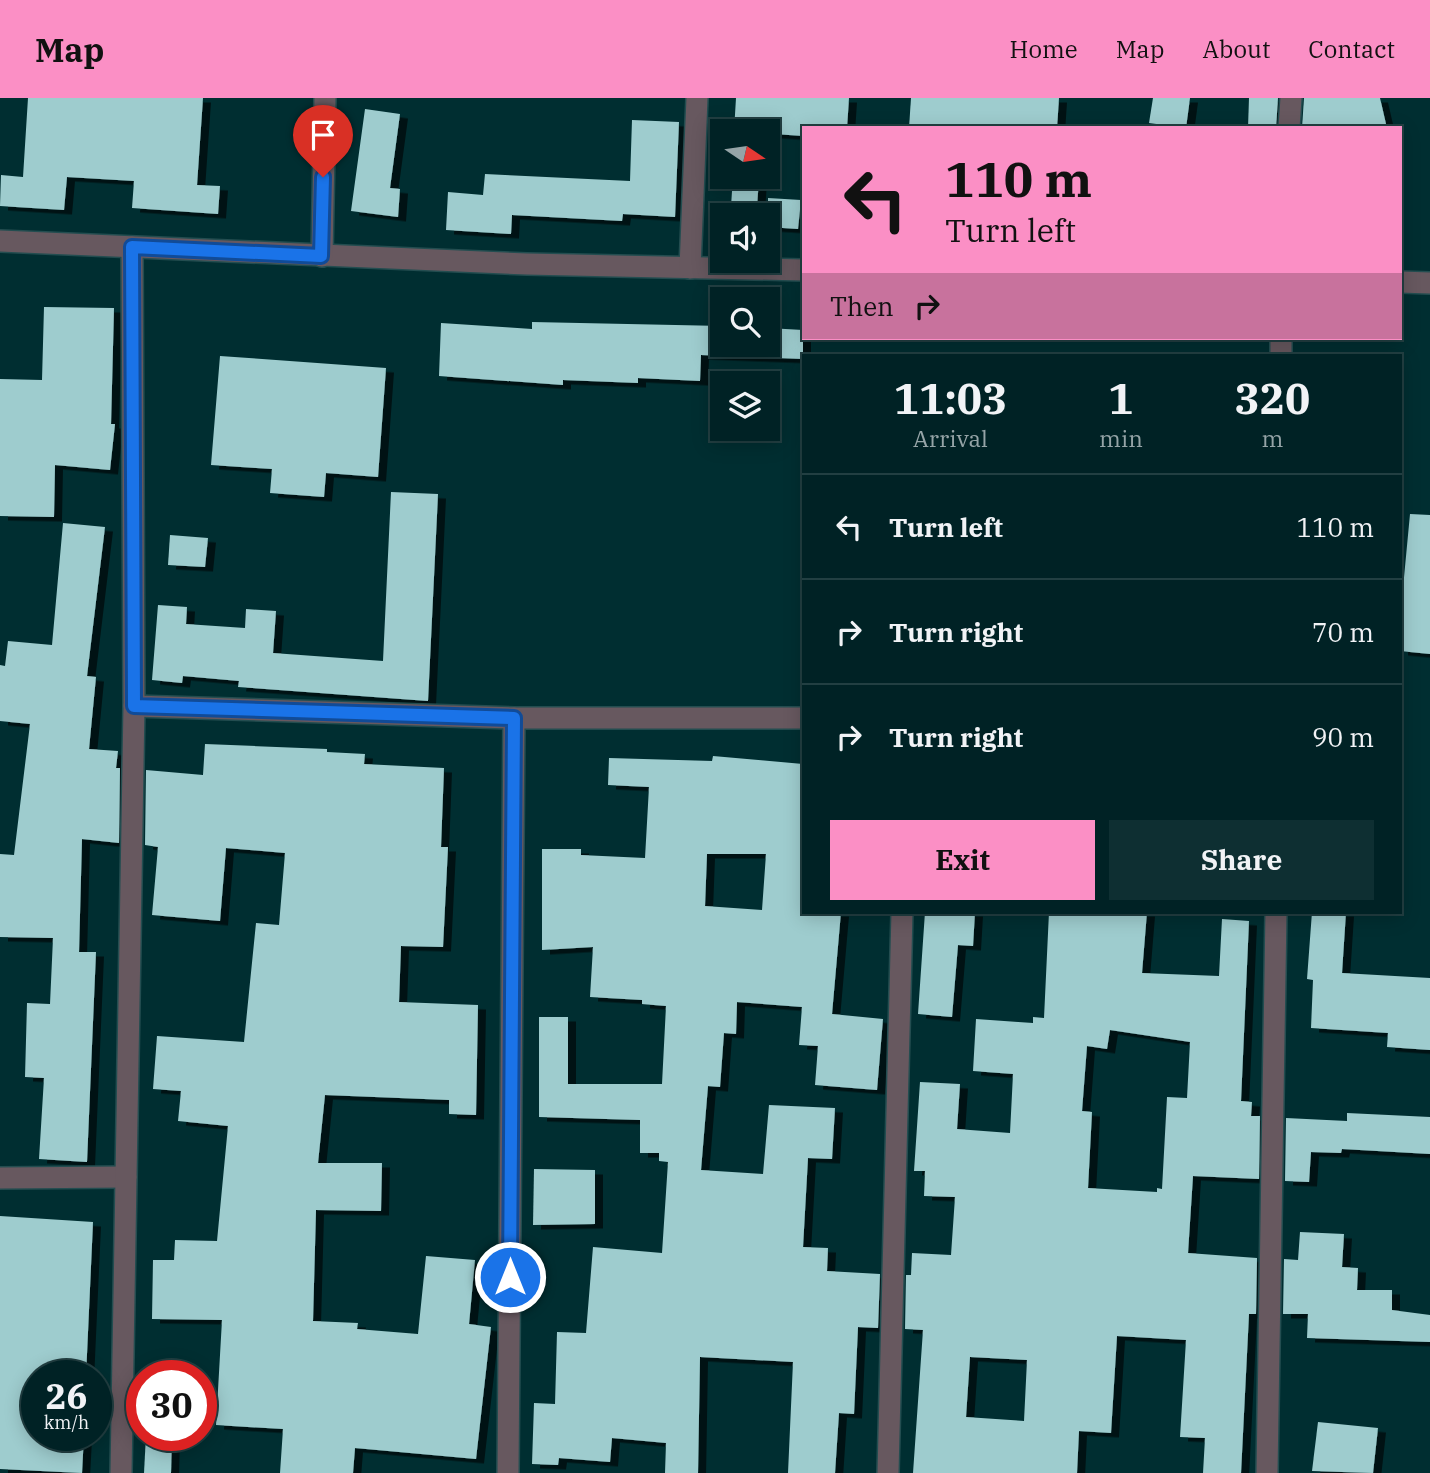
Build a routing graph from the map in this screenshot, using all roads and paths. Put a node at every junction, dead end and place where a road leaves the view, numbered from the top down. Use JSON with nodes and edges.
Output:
{"nodes":[{"id":1,"x":325,"y":98,"type":"edge"},
{"id":2,"x":696,"y":98,"type":"edge"},
{"id":3,"x":1291,"y":98,"type":"edge"},
{"id":4,"x":1289,"y":126,"type":"edge"},
{"id":5,"x":0,"y":241,"type":"edge"},
{"id":6,"x":132,"y":247,"type":"junction"},
{"id":7,"x":321,"y":256,"type":"junction"},
{"id":8,"x":690,"y":268,"type":"junction"},
{"id":9,"x":802,"y":270,"type":"edge"},
{"id":10,"x":1402,"y":282,"type":"edge"},
{"id":11,"x":1430,"y":283,"type":"edge"},
{"id":12,"x":134,"y":706,"type":"junction"},
{"id":13,"x":514,"y":718,"type":"junction"},
{"id":14,"x":802,"y":718,"type":"edge"},
{"id":15,"x":902,"y":914,"type":"edge"},
{"id":16,"x":1276,"y":914,"type":"edge"},
{"id":17,"x":126,"y":1177,"type":"junction"},
{"id":18,"x":0,"y":1178,"type":"edge"},
{"id":19,"x":121,"y":1473,"type":"edge"},
{"id":20,"x":508,"y":1473,"type":"edge"},
{"id":21,"x":888,"y":1473,"type":"edge"},
{"id":22,"x":1266,"y":1473,"type":"edge"}],
"edges":[{"from":1,"to":7,"type":"street"},
{"from":2,"to":8,"type":"street"},
{"from":3,"to":4,"type":"street"},
{"from":5,"to":6,"type":"street"},
{"from":6,"to":7,"type":"street"},
{"from":6,"to":12,"type":"street"},
{"from":7,"to":8,"type":"street"},
{"from":8,"to":9,"type":"street"},
{"from":10,"to":11,"type":"street"},
{"from":12,"to":13,"type":"street"},
{"from":12,"to":17,"type":"street"},
{"from":13,"to":14,"type":"street"},
{"from":13,"to":20,"type":"street"},
{"from":15,"to":21,"type":"street"},
{"from":16,"to":22,"type":"street"},
{"from":17,"to":18,"type":"street"},
{"from":17,"to":19,"type":"street"}]}
